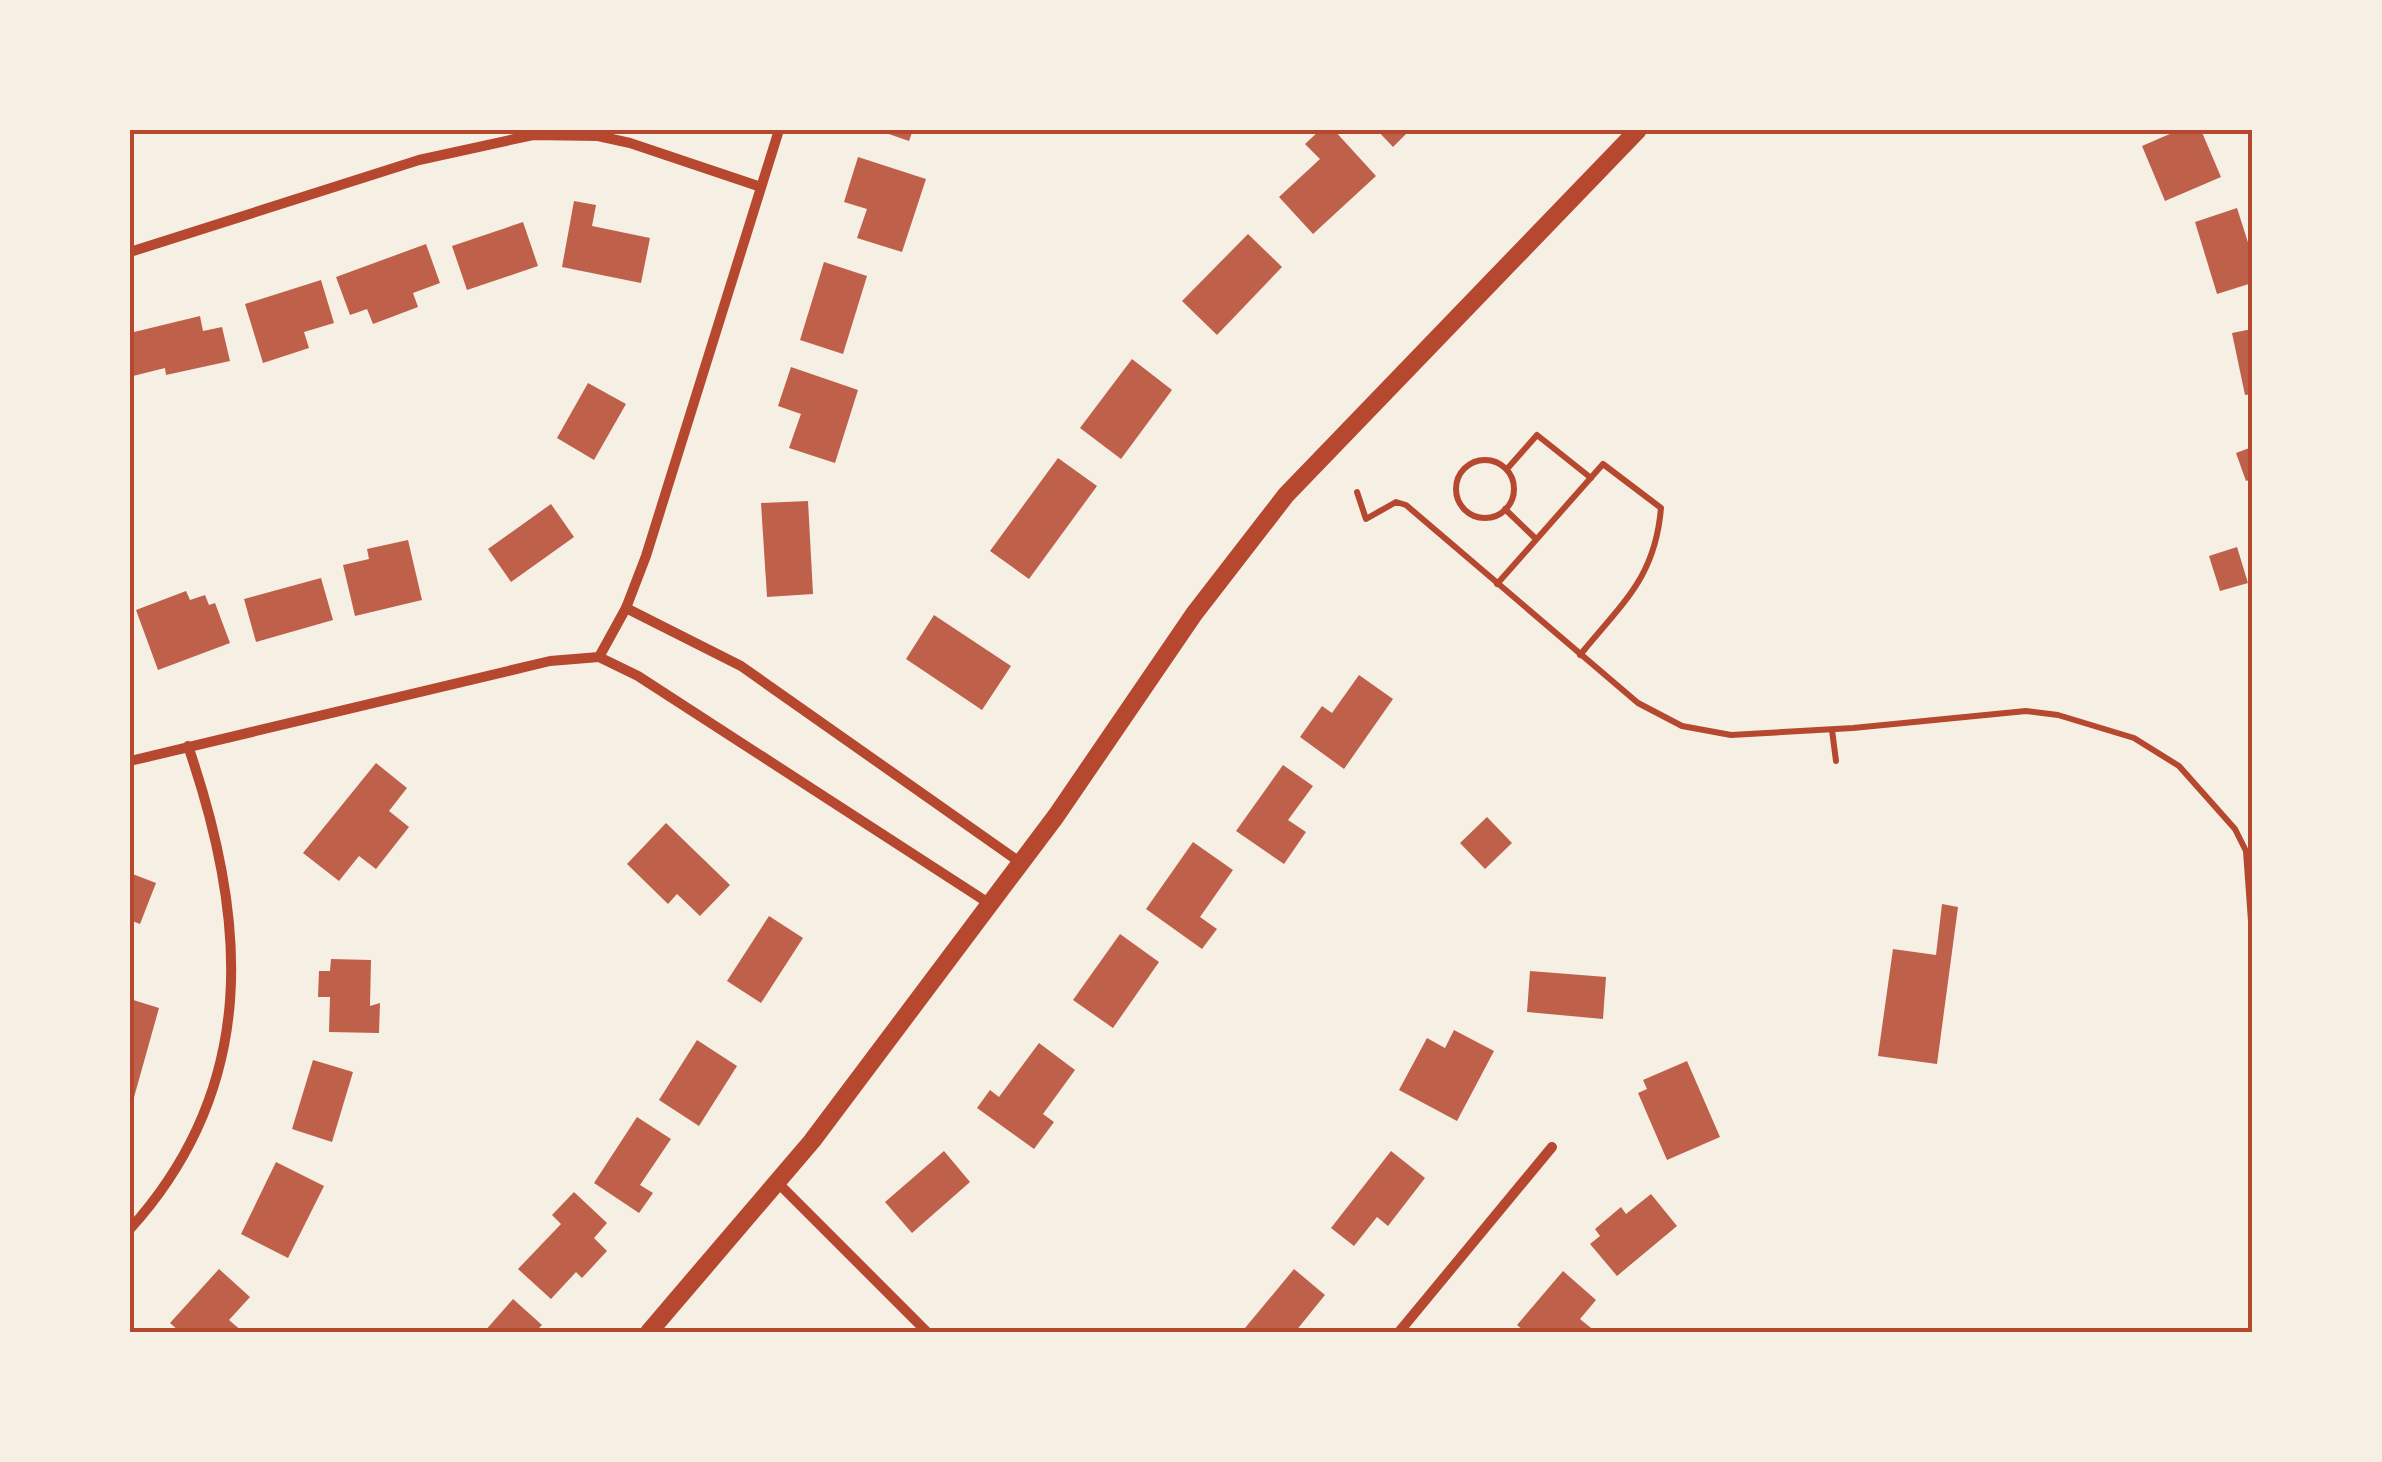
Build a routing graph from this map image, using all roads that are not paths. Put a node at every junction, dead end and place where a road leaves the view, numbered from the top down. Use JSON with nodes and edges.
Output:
{"nodes":[{"id":1,"x":779,"y":130,"type":"edge"},
{"id":2,"x":1638,"y":130,"type":"edge"},
{"id":3,"x":761,"y":187,"type":"junction"},
{"id":4,"x":130,"y":252,"type":"edge"},
{"id":5,"x":626,"y":608,"type":"junction"},
{"id":6,"x":600,"y":657,"type":"junction"},
{"id":7,"x":188,"y":746,"type":"junction"},
{"id":8,"x":130,"y":761,"type":"edge"},
{"id":9,"x":1021,"y":863,"type":"junction"},
{"id":10,"x":990,"y":904,"type":"junction"},
{"id":11,"x":1552,"y":1147,"type":"dead end"},
{"id":12,"x":777,"y":1182,"type":"junction"},
{"id":13,"x":130,"y":1229,"type":"edge"},
{"id":14,"x":649,"y":1332,"type":"edge"},
{"id":15,"x":927,"y":1332,"type":"edge"},
{"id":16,"x":1399,"y":1332,"type":"edge"}],
"edges":[{"from":1,"to":3,"type":"street"},
{"from":2,"to":9,"type":"street"},
{"from":3,"to":4,"type":"street"},
{"from":3,"to":5,"type":"street"},
{"from":5,"to":6,"type":"street"},
{"from":5,"to":9,"type":"street"},
{"from":6,"to":7,"type":"street"},
{"from":6,"to":10,"type":"street"},
{"from":7,"to":8,"type":"street"},
{"from":7,"to":13,"type":"street"},
{"from":9,"to":10,"type":"street"},
{"from":10,"to":12,"type":"street"},
{"from":11,"to":16,"type":"street"},
{"from":12,"to":14,"type":"street"},
{"from":12,"to":15,"type":"street"}]}
